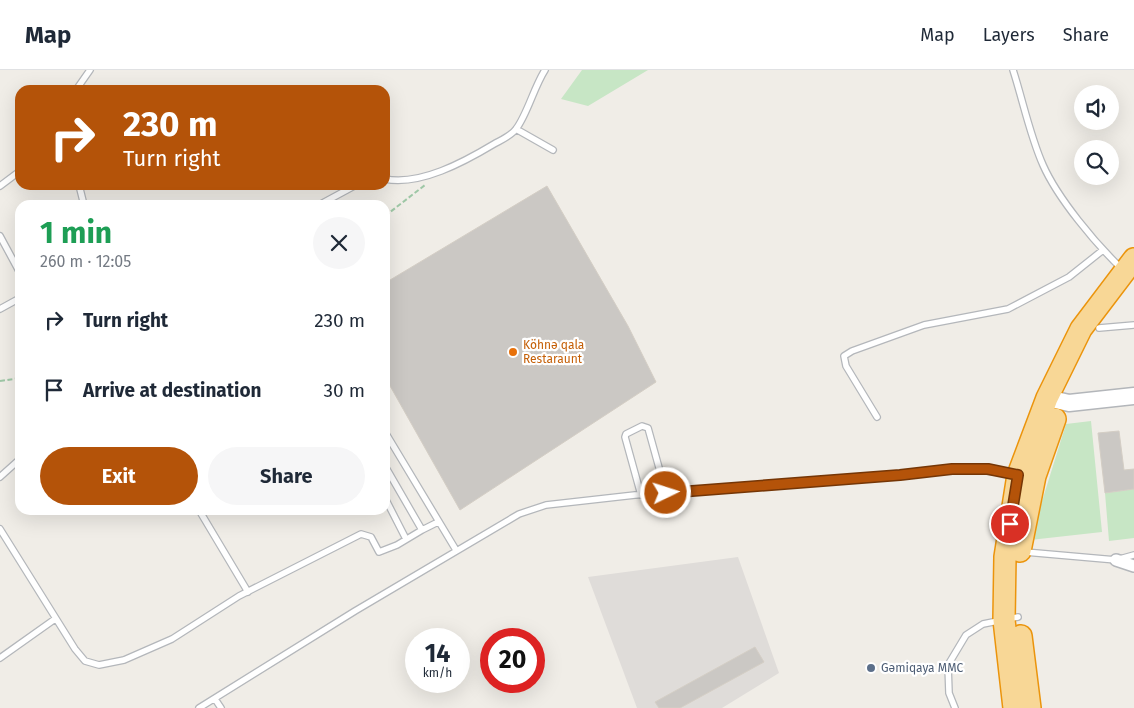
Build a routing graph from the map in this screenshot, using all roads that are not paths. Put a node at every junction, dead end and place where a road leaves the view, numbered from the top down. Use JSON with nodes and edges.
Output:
{"nodes":[{"id":1,"x":90,"y":70,"type":"edge"},
{"id":2,"x":545,"y":70,"type":"edge"},
{"id":3,"x":1013,"y":70,"type":"edge"},
{"id":4,"x":80,"y":85,"type":"edge"},
{"id":5,"x":516,"y":130,"type":"junction"},
{"id":6,"x":554,"y":150,"type":"dead end"},
{"id":7,"x":15,"y":175,"type":"edge"},
{"id":8,"x":390,"y":180,"type":"edge"},
{"id":9,"x":0,"y":186,"type":"edge"},
{"id":10,"x":347,"y":190,"type":"edge"},
{"id":11,"x":328,"y":200,"type":"edge"},
{"id":12,"x":0,"y":236,"type":"edge"},
{"id":13,"x":1103,"y":250,"type":"junction"},
{"id":14,"x":15,"y":261,"type":"edge"},
{"id":15,"x":1130,"y":270,"type":"edge"},
{"id":16,"x":15,"y":301,"type":"edge"},
{"id":17,"x":0,"y":309,"type":"edge"},
{"id":18,"x":1134,"y":325,"type":"edge"},
{"id":19,"x":1099,"y":328,"type":"junction"},
{"id":20,"x":1134,"y":396,"type":"edge"},
{"id":21,"x":1054,"y":400,"type":"junction"},
{"id":22,"x":877,"y":417,"type":"dead end"},
{"id":23,"x":390,"y":440,"type":"edge"},
{"id":24,"x":15,"y":464,"type":"edge"},
{"id":25,"x":390,"y":475,"type":"edge"},
{"id":26,"x":1018,"y":475,"type":"junction"},
{"id":27,"x":0,"y":477,"type":"edge"},
{"id":28,"x":666,"y":493,"type":"junction"},
{"id":29,"x":641,"y":495,"type":"junction"},
{"id":30,"x":390,"y":508,"type":"edge"},
{"id":31,"x":202,"y":515,"type":"edge"},
{"id":32,"x":438,"y":522,"type":"junction"},
{"id":33,"x":0,"y":529,"type":"edge"},
{"id":34,"x":422,"y":530,"type":"junction"},
{"id":35,"x":406,"y":539,"type":"junction"},
{"id":36,"x":456,"y":550,"type":"junction"},
{"id":37,"x":1020,"y":552,"type":"junction"},
{"id":38,"x":1134,"y":555,"type":"edge"},
{"id":39,"x":1116,"y":560,"type":"junction"},
{"id":40,"x":1134,"y":566,"type":"edge"},
{"id":41,"x":248,"y":592,"type":"junction"},
{"id":42,"x":1011,"y":618,"type":"junction"},
{"id":43,"x":55,"y":620,"type":"junction"},
{"id":44,"x":0,"y":658,"type":"edge"},
{"id":45,"x":214,"y":698,"type":"junction"},
{"id":46,"x":199,"y":708,"type":"edge"},
{"id":47,"x":221,"y":708,"type":"edge"},
{"id":48,"x":955,"y":708,"type":"edge"},
{"id":49,"x":1014,"y":708,"type":"edge"},
{"id":50,"x":1030,"y":708,"type":"edge"}],
"edges":[{"from":1,"to":4,"type":"lane"},
{"from":2,"to":5,"type":"lane"},
{"from":3,"to":13,"type":"lane"},
{"from":5,"to":6,"type":"lane"},
{"from":5,"to":8,"type":"lane"},
{"from":7,"to":9,"type":"lane"},
{"from":10,"to":11,"type":"lane"},
{"from":12,"to":14,"type":"lane"},
{"from":13,"to":15,"type":"lane"},
{"from":13,"to":22,"type":"lane"},
{"from":15,"to":19,"type":"highway"},
{"from":15,"to":21,"type":"highway"},
{"from":16,"to":17,"type":"lane"},
{"from":18,"to":19,"type":"lane"},
{"from":19,"to":21,"type":"highway"},
{"from":20,"to":21,"type":"main road"},
{"from":21,"to":26,"type":"highway"},
{"from":21,"to":37,"type":"highway"},
{"from":23,"to":32,"type":"lane"},
{"from":24,"to":27,"type":"lane"},
{"from":25,"to":34,"type":"lane"},
{"from":26,"to":28,"type":"lane"},
{"from":26,"to":42,"type":"highway"},
{"from":28,"to":29,"type":"lane"},
{"from":28,"to":29,"type":"lane"},
{"from":29,"to":36,"type":"lane"},
{"from":30,"to":35,"type":"lane"},
{"from":31,"to":41,"type":"lane"},
{"from":32,"to":34,"type":"lane"},
{"from":32,"to":36,"type":"lane"},
{"from":33,"to":43,"type":"lane"},
{"from":34,"to":35,"type":"lane"},
{"from":35,"to":41,"type":"lane"},
{"from":36,"to":45,"type":"lane"},
{"from":37,"to":39,"type":"lane"},
{"from":37,"to":42,"type":"highway"},
{"from":38,"to":39,"type":"lane"},
{"from":39,"to":40,"type":"street"},
{"from":41,"to":43,"type":"lane"},
{"from":42,"to":48,"type":"lane"},
{"from":42,"to":49,"type":"highway"},
{"from":42,"to":50,"type":"highway"},
{"from":43,"to":44,"type":"lane"},
{"from":45,"to":46,"type":"lane"},
{"from":45,"to":47,"type":"lane"}]}
